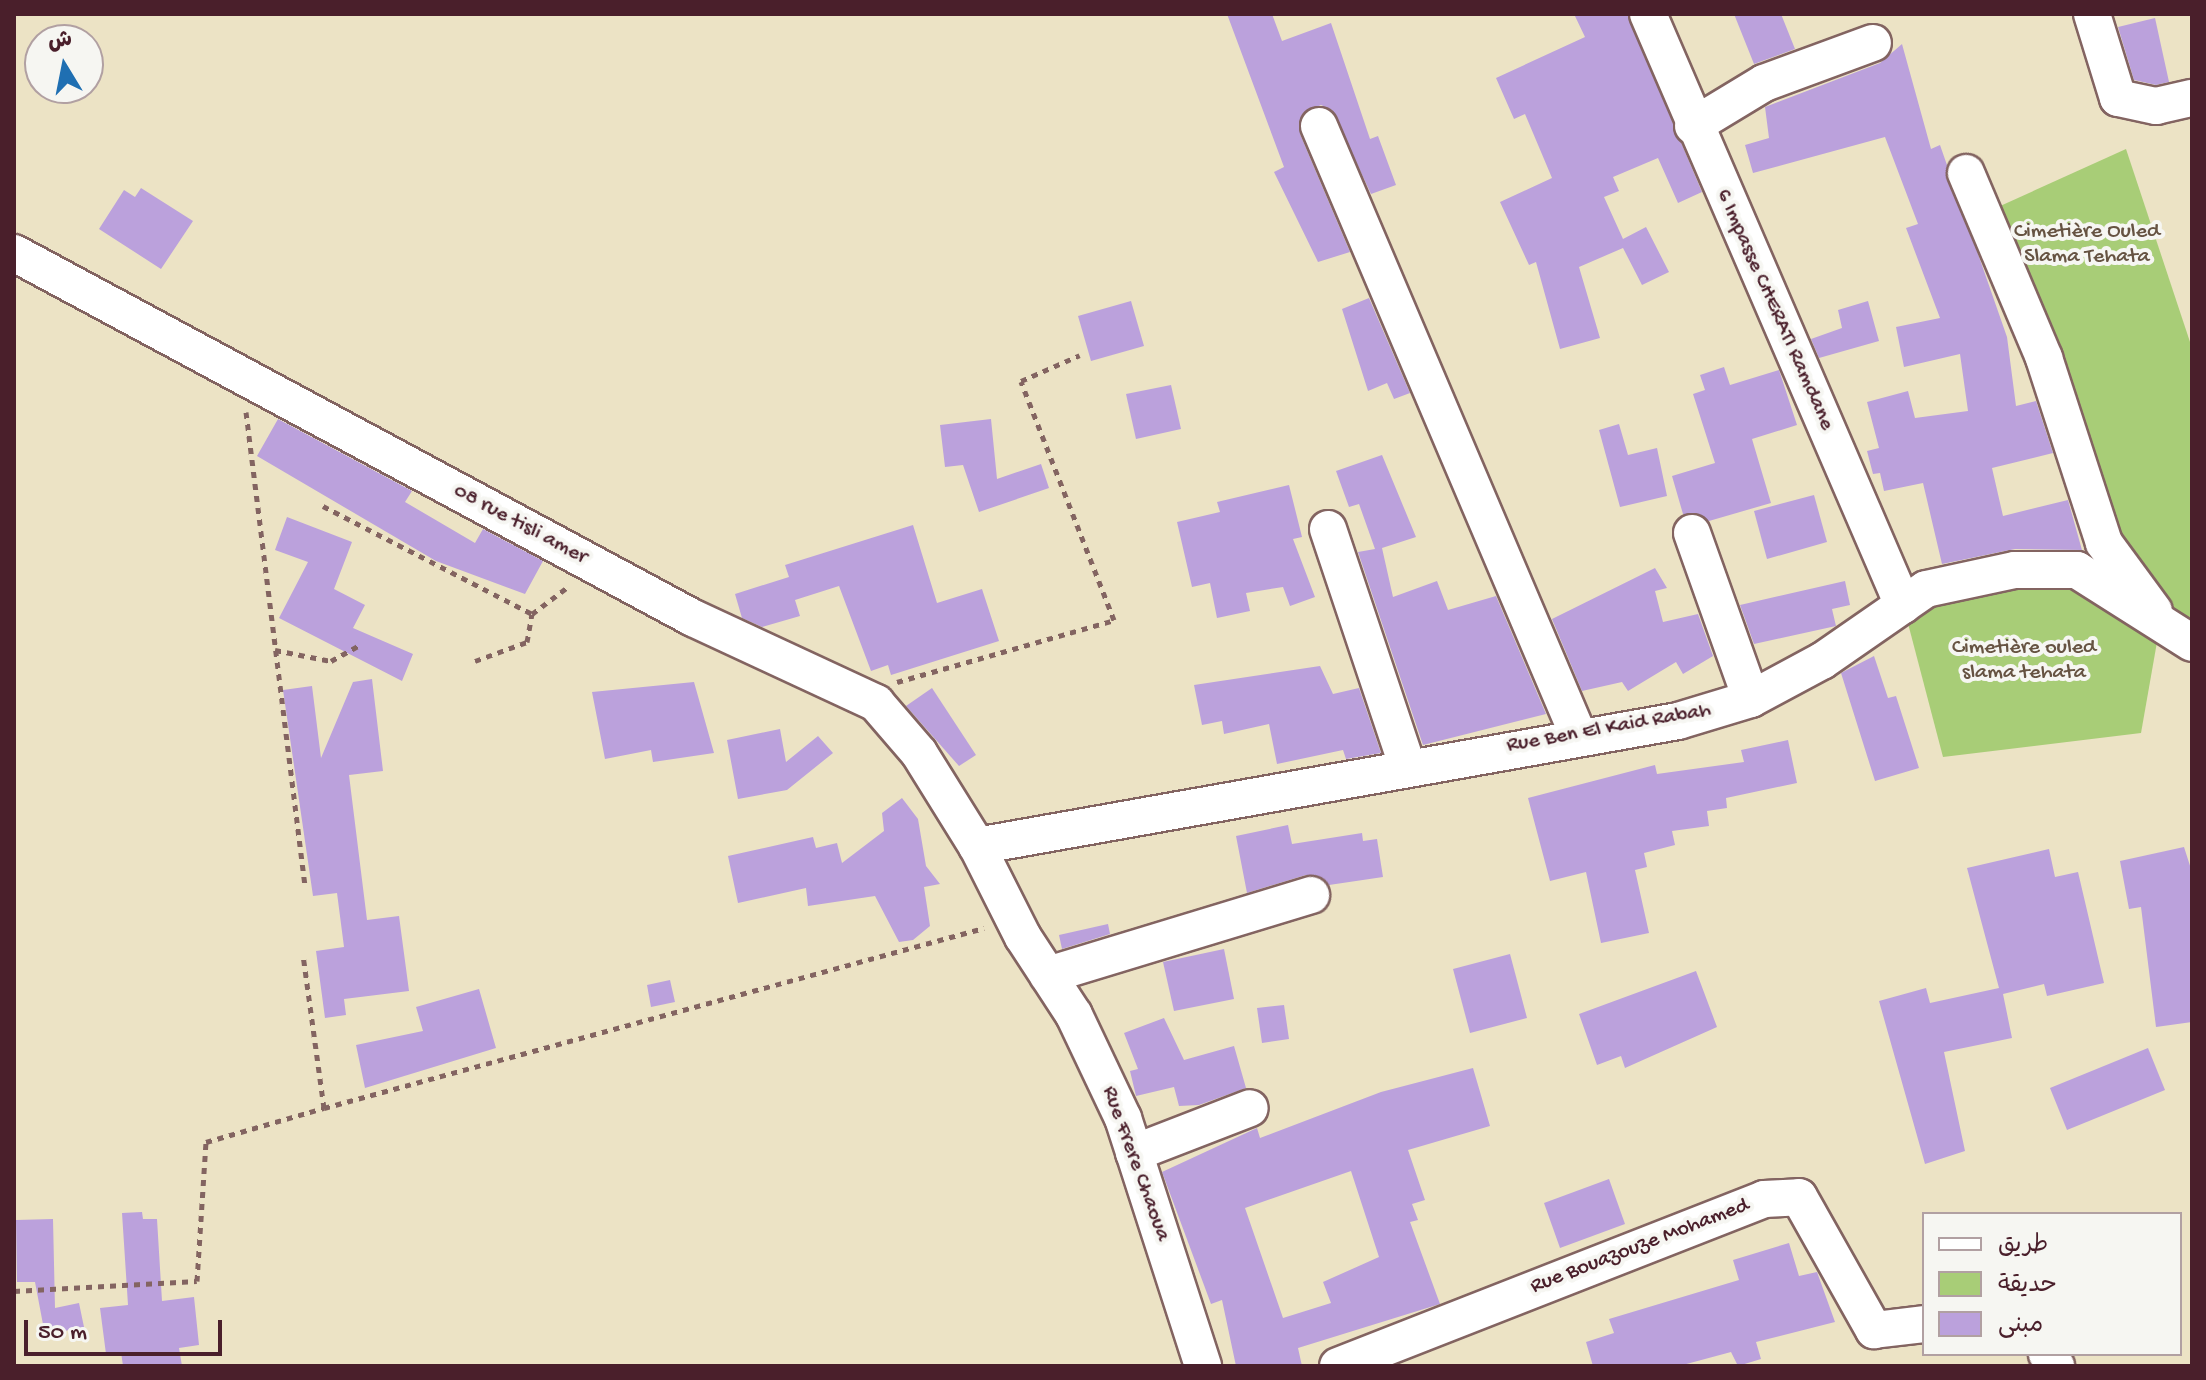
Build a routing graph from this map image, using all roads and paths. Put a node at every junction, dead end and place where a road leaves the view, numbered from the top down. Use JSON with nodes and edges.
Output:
{"nodes":[{"id":1,"x":1648,"y":14,"type":"edge"},
{"id":2,"x":2092,"y":14,"type":"edge"},
{"id":3,"x":1873,"y":43,"type":"dead end"},
{"id":4,"x":2192,"y":98,"type":"edge"},
{"id":5,"x":1319,"y":126,"type":"dead end"},
{"id":6,"x":1693,"y":126,"type":"junction"},
{"id":7,"x":1966,"y":173,"type":"dead end"},
{"id":8,"x":14,"y":253,"type":"edge"},
{"id":9,"x":1080,"y":355,"type":"dead end"},
{"id":10,"x":242,"y":375,"type":"junction"},
{"id":11,"x":323,"y":506,"type":"dead end"},
{"id":12,"x":1328,"y":529,"type":"dead end"},
{"id":13,"x":1692,"y":533,"type":"dead end"},
{"id":14,"x":595,"y":565,"type":"junction"},
{"id":15,"x":1903,"y":605,"type":"junction"},
{"id":16,"x":532,"y":614,"type":"junction"},
{"id":17,"x":2182,"y":639,"type":"edge"},
{"id":18,"x":362,"y":644,"type":"dead end"},
{"id":19,"x":275,"y":650,"type":"junction"},
{"id":20,"x":475,"y":661,"type":"dead end"},
{"id":21,"x":858,"y":694,"type":"junction"},
{"id":22,"x":1751,"y":699,"type":"junction"},
{"id":23,"x":1579,"y":737,"type":"junction"},
{"id":24,"x":1407,"y":765,"type":"junction"},
{"id":25,"x":977,"y":846,"type":"junction"},
{"id":26,"x":305,"y":885,"type":"dead end"},
{"id":27,"x":1311,"y":895,"type":"dead end"},
{"id":28,"x":1016,"y":920,"type":"junction"},
{"id":29,"x":303,"y":954,"type":"dead end"},
{"id":30,"x":1048,"y":975,"type":"junction"},
{"id":31,"x":324,"y":1108,"type":"junction"},
{"id":32,"x":1250,"y":1108,"type":"dead end"},
{"id":33,"x":1134,"y":1153,"type":"junction"},
{"id":34,"x":14,"y":1291,"type":"edge"},
{"id":35,"x":1922,"y":1324,"type":"edge"},
{"id":36,"x":1203,"y":1366,"type":"edge"},
{"id":37,"x":1338,"y":1366,"type":"edge"}],
"edges":[{"from":1,"to":6,"type":"street","name":"6 Impasse CHERATI Ramdane"},
{"from":2,"to":4,"type":"street"},
{"from":3,"to":6,"type":"street"},
{"from":5,"to":23,"type":"street"},
{"from":6,"to":15,"type":"street","name":"6 Impasse CHERATI Ramdane"},
{"from":7,"to":17,"type":"street"},
{"from":8,"to":10,"type":"street","name":"08 rue tisli amer"},
{"from":9,"to":21,"type":"path"},
{"from":10,"to":14,"type":"street","name":"08 rue tisli amer"},
{"from":10,"to":19,"type":"path"},
{"from":11,"to":16,"type":"path"},
{"from":12,"to":24,"type":"street"},
{"from":13,"to":22,"type":"street"},
{"from":14,"to":16,"type":"path"},
{"from":14,"to":21,"type":"street","name":"08 rue tisli amer"},
{"from":15,"to":17,"type":"street","name":"Rue Ben El Kaid Rabah"},
{"from":15,"to":22,"type":"street","name":"Rue Ben El Kaid Rabah"},
{"from":16,"to":20,"type":"path"},
{"from":18,"to":19,"type":"path"},
{"from":19,"to":26,"type":"path"},
{"from":21,"to":25,"type":"street","name":"08 rue tisli amer"},
{"from":22,"to":23,"type":"street","name":"Rue Ben El Kaid Rabah"},
{"from":23,"to":24,"type":"street","name":"Rue Ben El Kaid Rabah"},
{"from":24,"to":25,"type":"street","name":"Rue Ben El Kaid Rabah"},
{"from":25,"to":28,"type":"street","name":"Rue Frere Chaoua"},
{"from":27,"to":30,"type":"street"},
{"from":28,"to":30,"type":"street","name":"Rue Frere Chaoua"},
{"from":28,"to":31,"type":"path"},
{"from":29,"to":31,"type":"path"},
{"from":30,"to":33,"type":"street","name":"Rue Frere Chaoua"},
{"from":31,"to":34,"type":"path"},
{"from":32,"to":33,"type":"street"},
{"from":33,"to":36,"type":"street","name":"Rue Frere Chaoua"},
{"from":35,"to":37,"type":"street","name":"Rue Bouazouze Mohamed"}]}
